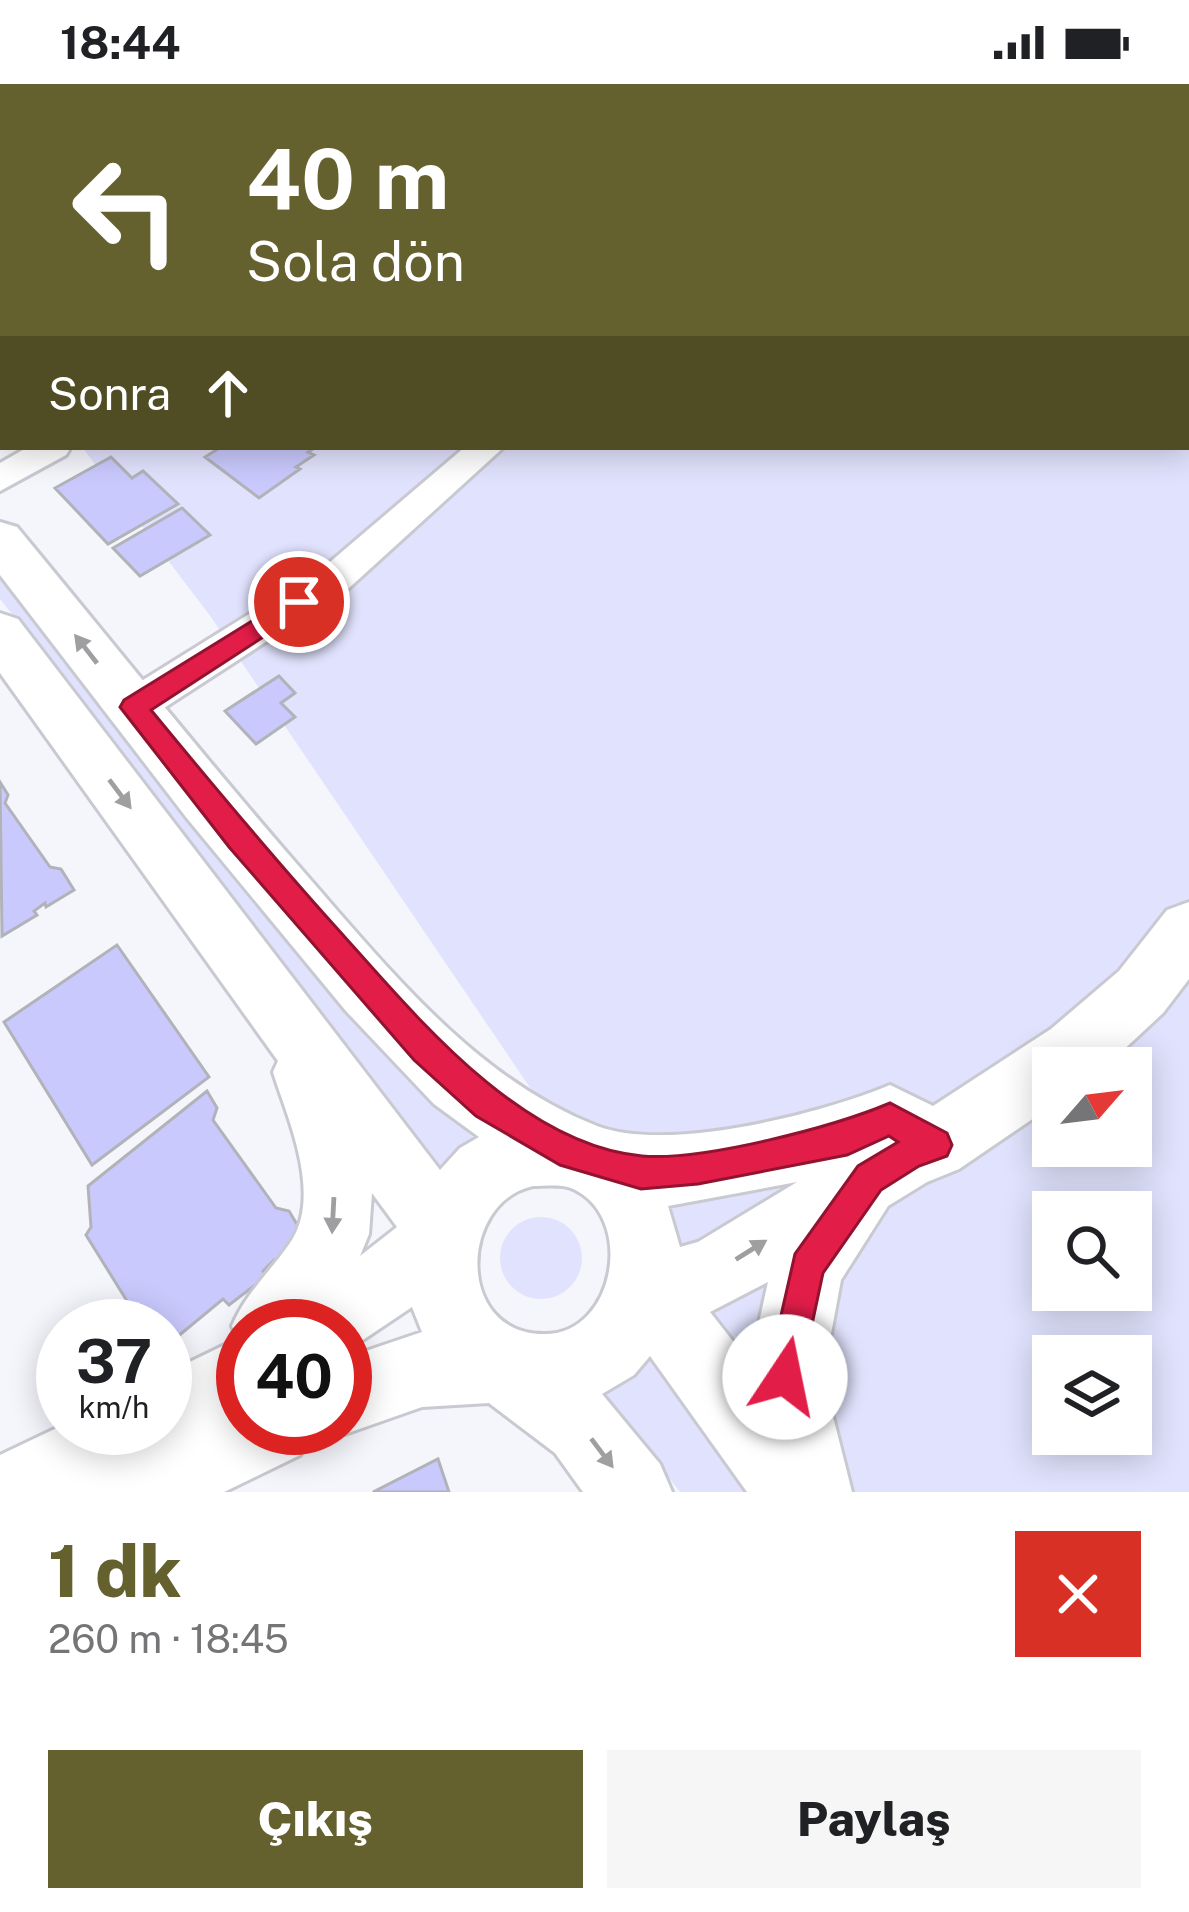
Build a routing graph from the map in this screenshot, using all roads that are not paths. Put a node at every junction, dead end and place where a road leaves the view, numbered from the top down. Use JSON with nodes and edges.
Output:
{"nodes":[{"id":1,"x":49,"y":450,"type":"edge"},
{"id":2,"x":485,"y":450,"type":"edge"},
{"id":3,"x":0,"y":479,"type":"edge"},
{"id":4,"x":0,"y":540,"type":"edge"},
{"id":5,"x":0,"y":633,"type":"edge"},
{"id":6,"x":134,"y":707,"type":"junction"},
{"id":7,"x":1189,"y":930,"type":"edge"},
{"id":8,"x":290,"y":1022,"type":"junction"},
{"id":9,"x":935,"y":1145,"type":"junction"},
{"id":10,"x":572,"y":1153,"type":"junction"},
{"id":11,"x":870,"y":1178,"type":"junction"},
{"id":12,"x":445,"y":1234,"type":"junction"},
{"id":13,"x":644,"y":1292,"type":"junction"},
{"id":14,"x":292,"y":1299,"type":"edge"},
{"id":15,"x":360,"y":1299,"type":"edge"},
{"id":16,"x":503,"y":1366,"type":"junction"},
{"id":17,"x":372,"y":1384,"type":"edge"},
{"id":18,"x":216,"y":1406,"type":"edge"},
{"id":19,"x":86,"y":1455,"type":"edge"},
{"id":20,"x":10,"y":1492,"type":"edge"},
{"id":21,"x":138,"y":1492,"type":"edge"},
{"id":22,"x":632,"y":1492,"type":"edge"},
{"id":23,"x":794,"y":1492,"type":"edge"},
{"id":24,"x":812,"y":1492,"type":"edge"}],
"edges":[{"from":1,"to":3,"type":"street"},
{"from":2,"to":6,"type":"street"},
{"from":6,"to":4,"type":"main road","one_way":true},
{"from":5,"to":8,"type":"main road","one_way":true},
{"from":6,"to":10,"type":"main road"},
{"from":7,"to":9,"type":"main road"},
{"from":8,"to":12,"type":"main road"},
{"from":8,"to":14,"type":"main road","one_way":true},
{"from":9,"to":10,"type":"main road"},
{"from":9,"to":11,"type":"main road"},
{"from":10,"to":12,"type":"main road"},
{"from":10,"to":13,"type":"main road"},
{"from":13,"to":11,"type":"main road","one_way":true},
{"from":11,"to":24,"type":"main road"},
{"from":12,"to":15,"type":"main road"},
{"from":12,"to":16,"type":"main road"},
{"from":13,"to":16,"type":"main road"},
{"from":13,"to":23,"type":"main road"},
{"from":16,"to":17,"type":"main road"},
{"from":16,"to":22,"type":"main road","one_way":true},
{"from":18,"to":21,"type":"main road"},
{"from":19,"to":20,"type":"main road"}]}
